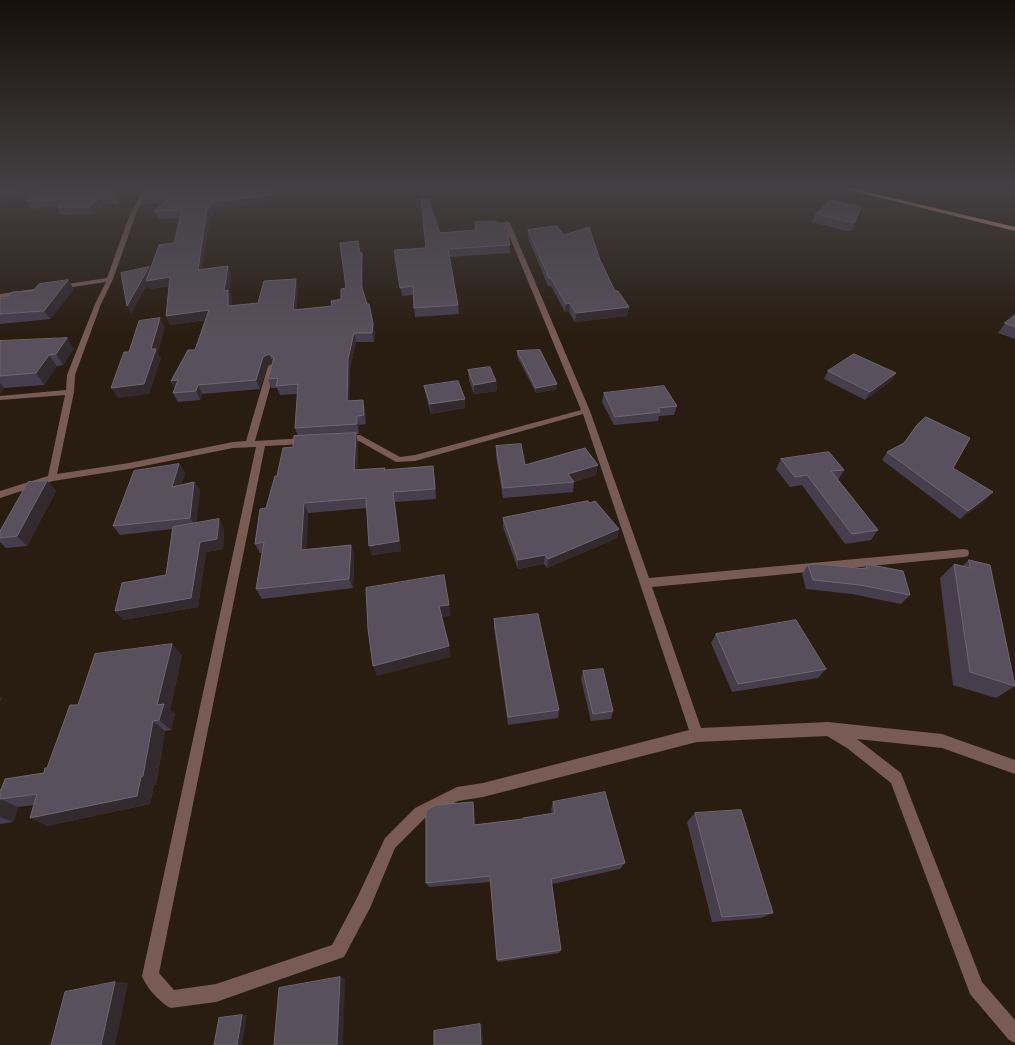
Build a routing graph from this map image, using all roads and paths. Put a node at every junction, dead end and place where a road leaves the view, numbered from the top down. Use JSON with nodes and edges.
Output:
{"nodes":[{"id":1,"x":125,"y":237,"type":"edge"},
{"id":2,"x":513,"y":237,"type":"edge"},
{"id":3,"x":110,"y":279,"type":"junction"},
{"id":4,"x":0,"y":296,"type":"edge"},
{"id":5,"x":272,"y":366,"type":"edge"},
{"id":6,"x":70,"y":392,"type":"junction"},
{"id":7,"x":0,"y":398,"type":"edge"},
{"id":8,"x":586,"y":411,"type":"junction"},
{"id":9,"x":337,"y":439,"type":"edge"},
{"id":10,"x":314,"y":440,"type":"edge"},
{"id":11,"x":255,"y":444,"type":"junction"},
{"id":12,"x":52,"y":478,"type":"junction"},
{"id":13,"x":27,"y":485,"type":"junction"},
{"id":14,"x":0,"y":495,"type":"edge"},
{"id":15,"x":20,"y":499,"type":"edge"},
{"id":16,"x":964,"y":553,"type":"dead end"},
{"id":17,"x":646,"y":583,"type":"junction"},
{"id":18,"x":828,"y":729,"type":"junction"},
{"id":19,"x":697,"y":734,"type":"junction"},
{"id":20,"x":1015,"y":767,"type":"edge"},
{"id":21,"x":1015,"y":1034,"type":"edge"}],
"edges":[{"from":1,"to":3,"type":"street"},
{"from":2,"to":8,"type":"street"},
{"from":3,"to":4,"type":"street"},
{"from":3,"to":6,"type":"street"},
{"from":5,"to":11,"type":"street"},
{"from":6,"to":7,"type":"street"},
{"from":6,"to":12,"type":"street"},
{"from":8,"to":9,"type":"street"},
{"from":8,"to":17,"type":"street"},
{"from":10,"to":11,"type":"street"},
{"from":11,"to":12,"type":"street"},
{"from":11,"to":19,"type":"street"},
{"from":12,"to":13,"type":"street"},
{"from":13,"to":14,"type":"street"},
{"from":13,"to":15,"type":"street"},
{"from":16,"to":17,"type":"street"},
{"from":17,"to":19,"type":"street"},
{"from":18,"to":19,"type":"street"},
{"from":18,"to":20,"type":"street"},
{"from":18,"to":21,"type":"street"}]}
